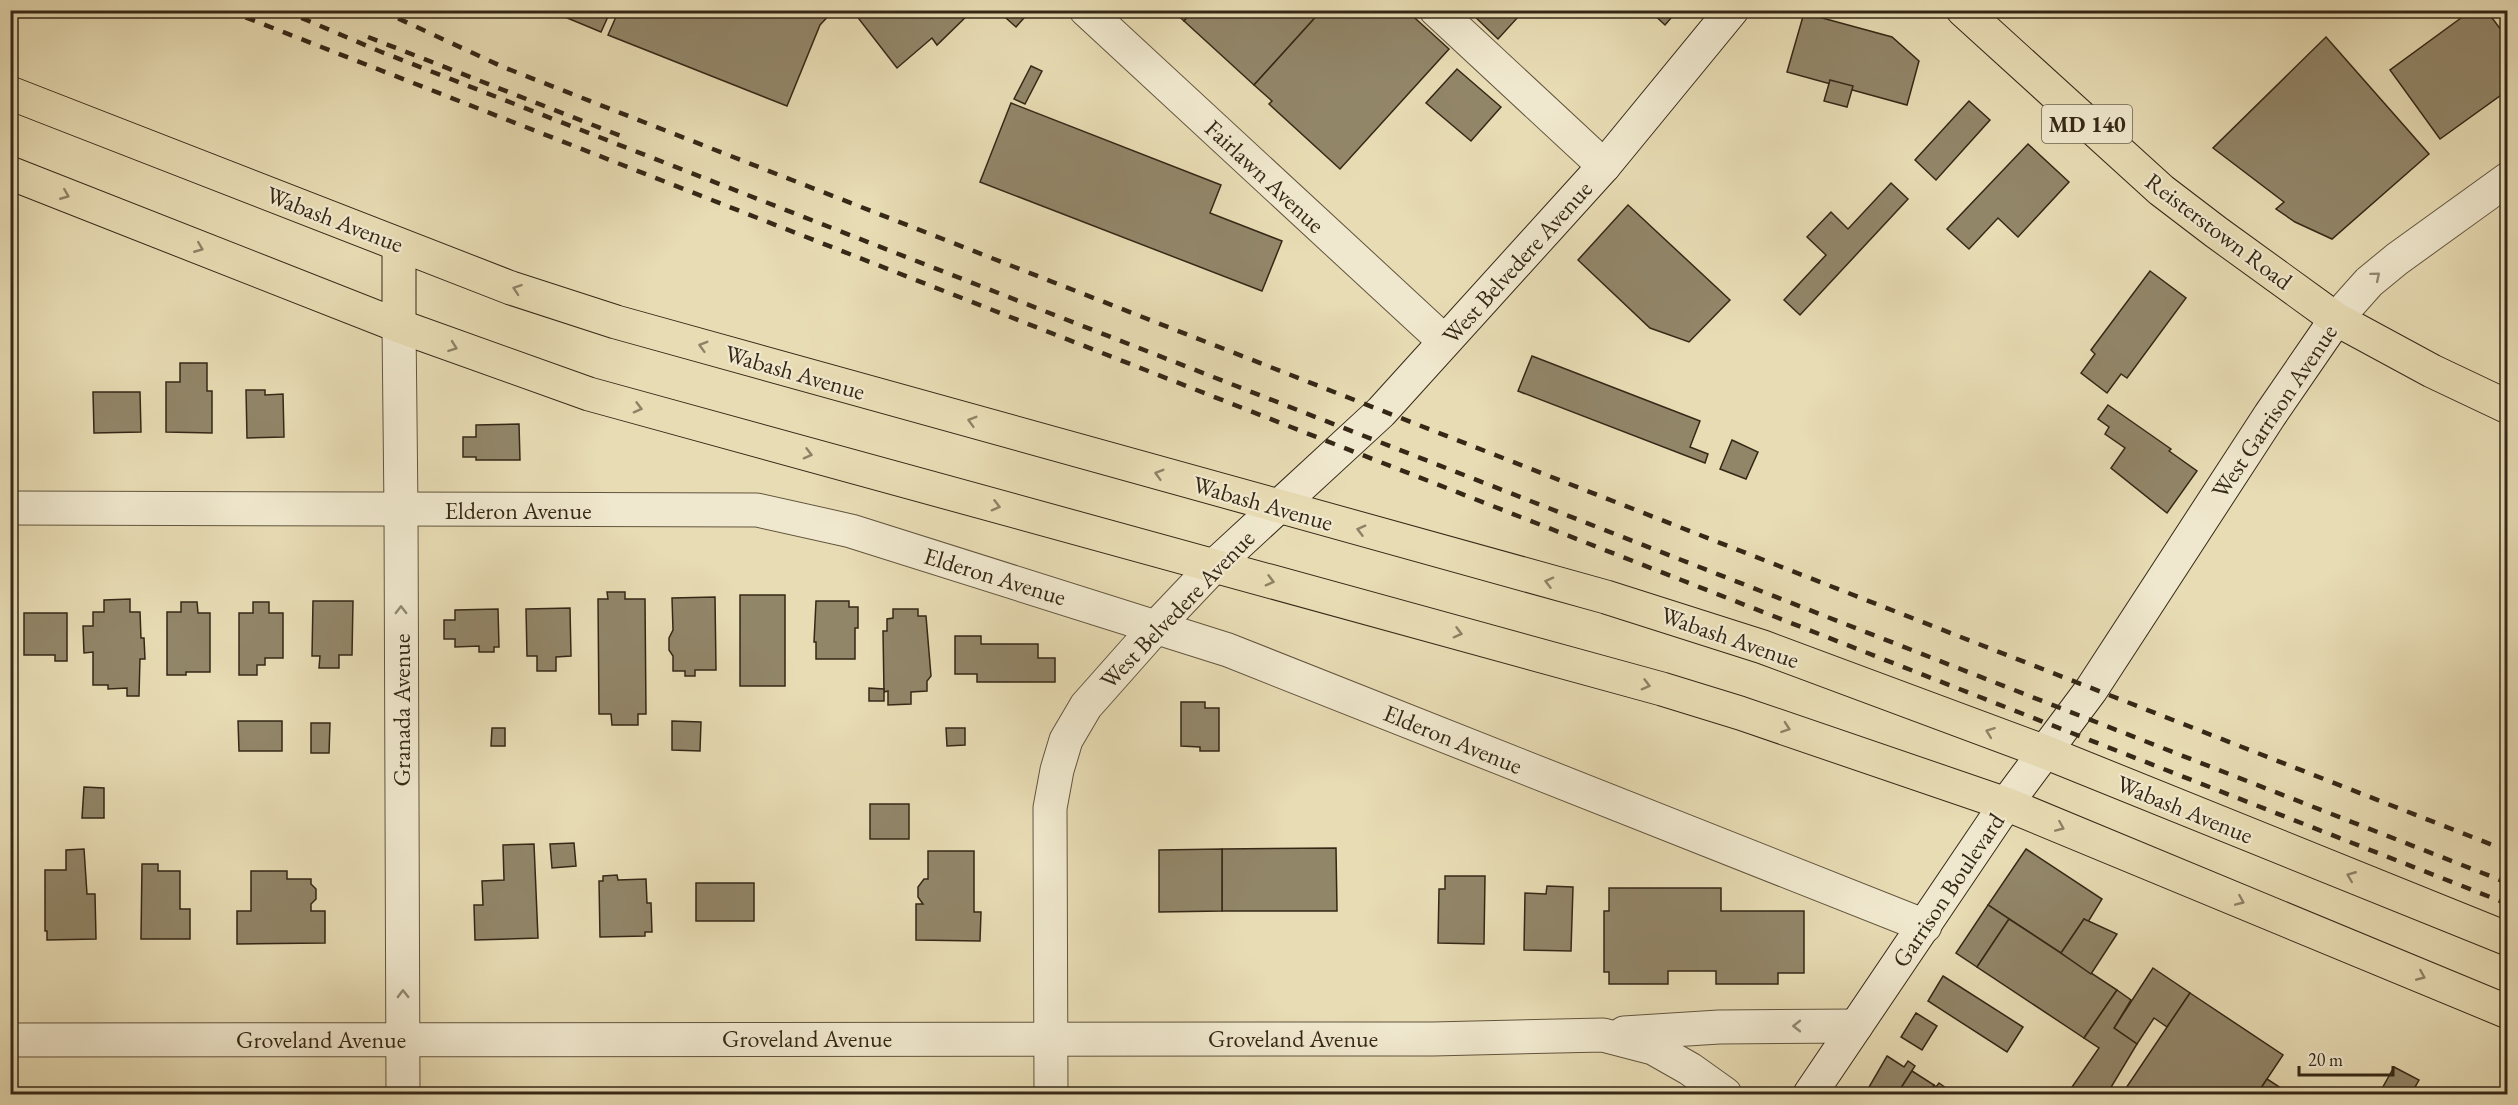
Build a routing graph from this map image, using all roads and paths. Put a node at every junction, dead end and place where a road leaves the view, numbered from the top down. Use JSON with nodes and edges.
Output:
{"nodes":[{"id":1,"x":1086,"y":10,"type":"edge"},
{"id":2,"x":1436,"y":10,"type":"edge"},
{"id":3,"x":1732,"y":10,"type":"edge"},
{"id":4,"x":1963,"y":10,"type":"edge"},
{"id":5,"x":10,"y":93,"type":"edge"},
{"id":6,"x":1604,"y":166,"type":"junction"},
{"id":7,"x":10,"y":173,"type":"edge"},
{"id":8,"x":2508,"y":179,"type":"edge"},
{"id":9,"x":399,"y":245,"type":"junction"},
{"id":10,"x":2336,"y":319,"type":"junction"},
{"id":11,"x":399,"y":326,"type":"junction"},
{"id":12,"x":1444,"y":341,"type":"junction"},
{"id":13,"x":2508,"y":407,"type":"edge"},
{"id":14,"x":1276,"y":507,"type":"junction"},
{"id":15,"x":10,"y":508,"type":"edge"},
{"id":16,"x":401,"y":510,"type":"junction"},
{"id":17,"x":1214,"y":566,"type":"junction"},
{"id":18,"x":1156,"y":627,"type":"junction"},
{"id":19,"x":2091,"y":690,"type":"joint"},
{"id":20,"x":2045,"y":752,"type":"junction"},
{"id":21,"x":2006,"y":804,"type":"junction"},
{"id":22,"x":1925,"y":926,"type":"junction"},
{"id":23,"x":2508,"y":939,"type":"edge"},
{"id":24,"x":2508,"y":1012,"type":"edge"},
{"id":25,"x":1856,"y":1026,"type":"junction"},
{"id":26,"x":1603,"y":1035,"type":"junction"},
{"id":27,"x":1050,"y":1038,"type":"junction"},
{"id":28,"x":404,"y":1039,"type":"junction"},
{"id":29,"x":10,"y":1040,"type":"edge"},
{"id":30,"x":403,"y":1095,"type":"edge"},
{"id":31,"x":1051,"y":1095,"type":"edge"},
{"id":32,"x":1725,"y":1095,"type":"edge"},
{"id":33,"x":1810,"y":1095,"type":"edge"}],
"edges":[{"from":1,"to":12,"type":"street","name":"Fairlawn Avenue"},
{"from":2,"to":6,"type":"street"},
{"from":3,"to":6,"type":"street","name":"West Belvedere Avenue"},
{"from":4,"to":10,"type":"main road","name":"Reisterstown Road","number":"MD 140"},
{"from":5,"to":9,"type":"main road","name":"Wabash Avenue"},
{"from":6,"to":12,"type":"street","name":"West Belvedere Avenue"},
{"from":7,"to":11,"type":"main road","one_way":true},
{"from":10,"to":8,"type":"street","name":"West Garrison Avenue","one_way":true},
{"from":9,"to":11,"type":"main road"},
{"from":14,"to":9,"type":"main road","name":"Wabash Avenue","one_way":true},
{"from":10,"to":13,"type":"main road","name":"Reisterstown Road","number":"MD 140"},
{"from":10,"to":19,"type":"street","name":"West Garrison Avenue"},
{"from":11,"to":16,"type":"street","name":"Granada Avenue"},
{"from":11,"to":17,"type":"main road","one_way":true},
{"from":12,"to":14,"type":"street","name":"West Belvedere Avenue"},
{"from":14,"to":17,"type":"street","name":"West Belvedere Avenue"},
{"from":20,"to":14,"type":"main road","name":"Wabash Avenue","one_way":true},
{"from":15,"to":16,"type":"street","name":"Elderon Avenue"},
{"from":16,"to":18,"type":"street","name":"Elderon Avenue"},
{"from":28,"to":16,"type":"street","name":"Granada Avenue","one_way":true},
{"from":17,"to":18,"type":"street","name":"West Belvedere Avenue"},
{"from":17,"to":21,"type":"main road","one_way":true},
{"from":18,"to":22,"type":"street","name":"Elderon Avenue"},
{"from":18,"to":27,"type":"street","name":"West Belvedere Avenue"},
{"from":19,"to":20,"type":"street","name":"Garrison Boulevard"},
{"from":20,"to":21,"type":"street","name":"Garrison Boulevard"},
{"from":23,"to":20,"type":"main road","name":"Wabash Avenue","one_way":true},
{"from":21,"to":22,"type":"street","name":"Garrison Boulevard"},
{"from":21,"to":24,"type":"main road","one_way":true},
{"from":22,"to":25,"type":"street","name":"Garrison Boulevard"},
{"from":25,"to":26,"type":"street","name":"Groveland Avenue","one_way":true},
{"from":25,"to":33,"type":"street","name":"Garrison Boulevard"},
{"from":26,"to":27,"type":"street","name":"Groveland Avenue"},
{"from":26,"to":32,"type":"street","name":"Groveland Avenue"},
{"from":27,"to":28,"type":"street","name":"Groveland Avenue"},
{"from":27,"to":31,"type":"street","name":"West Belvedere Avenue"},
{"from":28,"to":29,"type":"street","name":"Groveland Avenue"},
{"from":28,"to":30,"type":"street","name":"Granada Avenue"}]}
